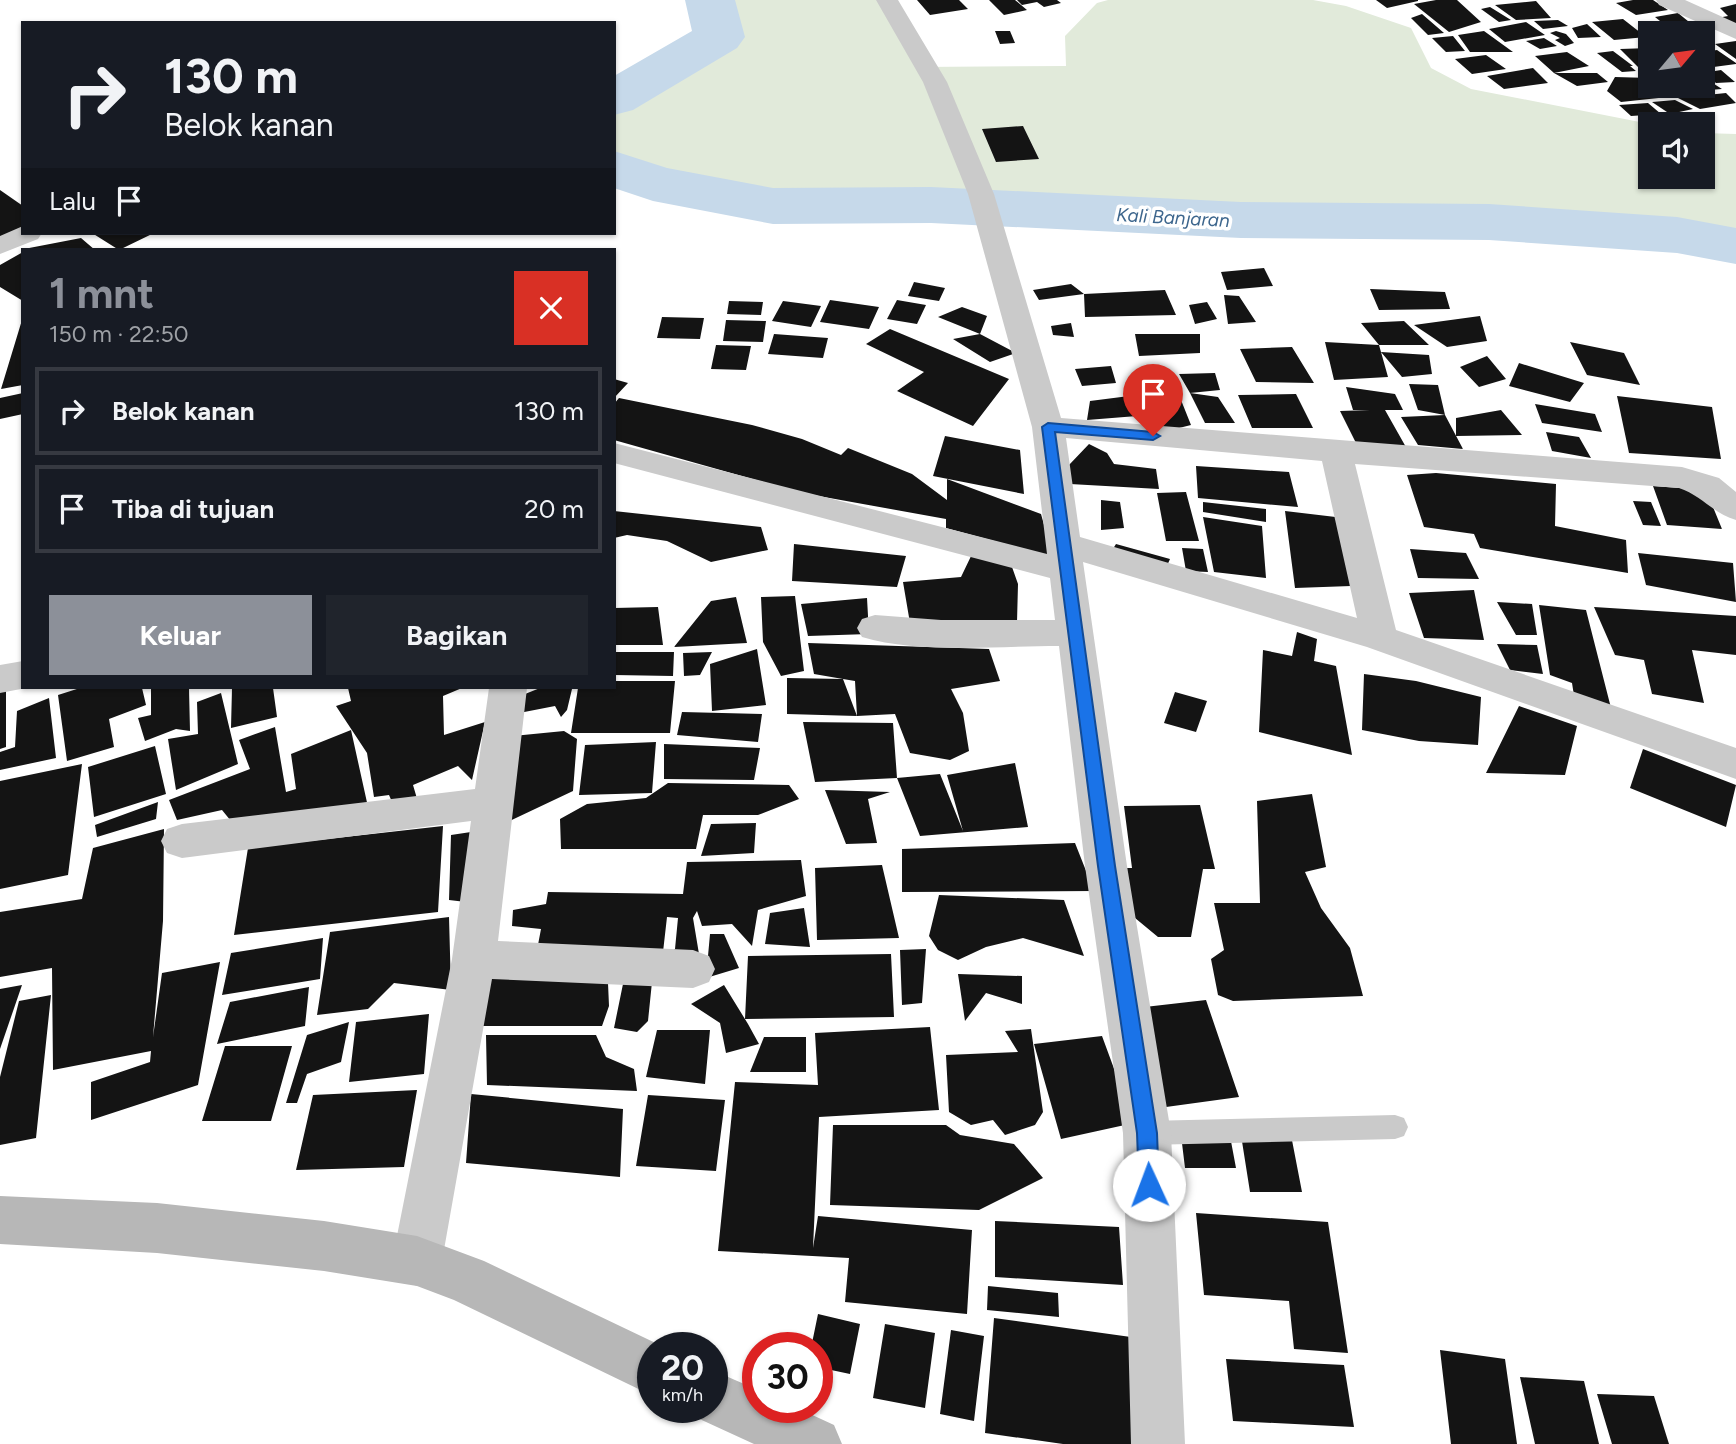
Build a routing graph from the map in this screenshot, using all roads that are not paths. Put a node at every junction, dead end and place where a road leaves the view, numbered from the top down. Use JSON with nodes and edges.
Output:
{"nodes":[{"id":1,"x":887,"y":0,"type":"edge"},
{"id":2,"x":1667,"y":0,"type":"edge"},
{"id":3,"x":1736,"y":32,"type":"edge"},
{"id":4,"x":24,"y":235,"type":"edge"},
{"id":5,"x":0,"y":246,"type":"edge"},
{"id":6,"x":1048,"y":427,"type":"junction"},
{"id":7,"x":1336,"y":452,"type":"junction"},
{"id":8,"x":616,"y":453,"type":"edge"},
{"id":9,"x":1736,"y":509,"type":"edge"},
{"id":10,"x":1067,"y":558,"type":"junction"},
{"id":11,"x":875,"y":628,"type":"dead end"},
{"id":12,"x":1076,"y":633,"type":"junction"},
{"id":13,"x":1380,"y":638,"type":"junction"},
{"id":14,"x":21,"y":674,"type":"edge"},
{"id":15,"x":0,"y":679,"type":"edge"},
{"id":16,"x":508,"y":689,"type":"edge"},
{"id":17,"x":1736,"y":764,"type":"edge"},
{"id":18,"x":491,"y":803,"type":"junction"},
{"id":19,"x":182,"y":841,"type":"dead end"},
{"id":20,"x":474,"y":959,"type":"junction"},
{"id":21,"x":693,"y":969,"type":"dead end"},
{"id":22,"x":1395,"y":1127,"type":"dead end"},
{"id":23,"x":1147,"y":1133,"type":"junction"},
{"id":24,"x":0,"y":1220,"type":"edge"},
{"id":25,"x":417,"y":1262,"type":"junction"},
{"id":26,"x":637,"y":1361,"type":"edge"},
{"id":27,"x":728,"y":1404,"type":"edge"},
{"id":28,"x":815,"y":1444,"type":"edge"},
{"id":29,"x":1158,"y":1444,"type":"edge"}],
"edges":[{"from":1,"to":6,"type":"street"},
{"from":2,"to":3,"type":"street"},
{"from":4,"to":5,"type":"street"},
{"from":6,"to":7,"type":"street"},
{"from":6,"to":10,"type":"street"},
{"from":7,"to":9,"type":"street"},
{"from":7,"to":13,"type":"street"},
{"from":8,"to":10,"type":"street"},
{"from":10,"to":12,"type":"street"},
{"from":10,"to":13,"type":"street"},
{"from":11,"to":12,"type":"street"},
{"from":12,"to":23,"type":"street"},
{"from":13,"to":17,"type":"street"},
{"from":14,"to":15,"type":"street"},
{"from":16,"to":18,"type":"street"},
{"from":18,"to":19,"type":"street"},
{"from":18,"to":20,"type":"street"},
{"from":20,"to":21,"type":"street"},
{"from":20,"to":25,"type":"street"},
{"from":22,"to":23,"type":"lane"},
{"from":23,"to":29,"type":"street"},
{"from":24,"to":25,"type":"main road"},
{"from":25,"to":26,"type":"main road"},
{"from":27,"to":28,"type":"main road"}]}
